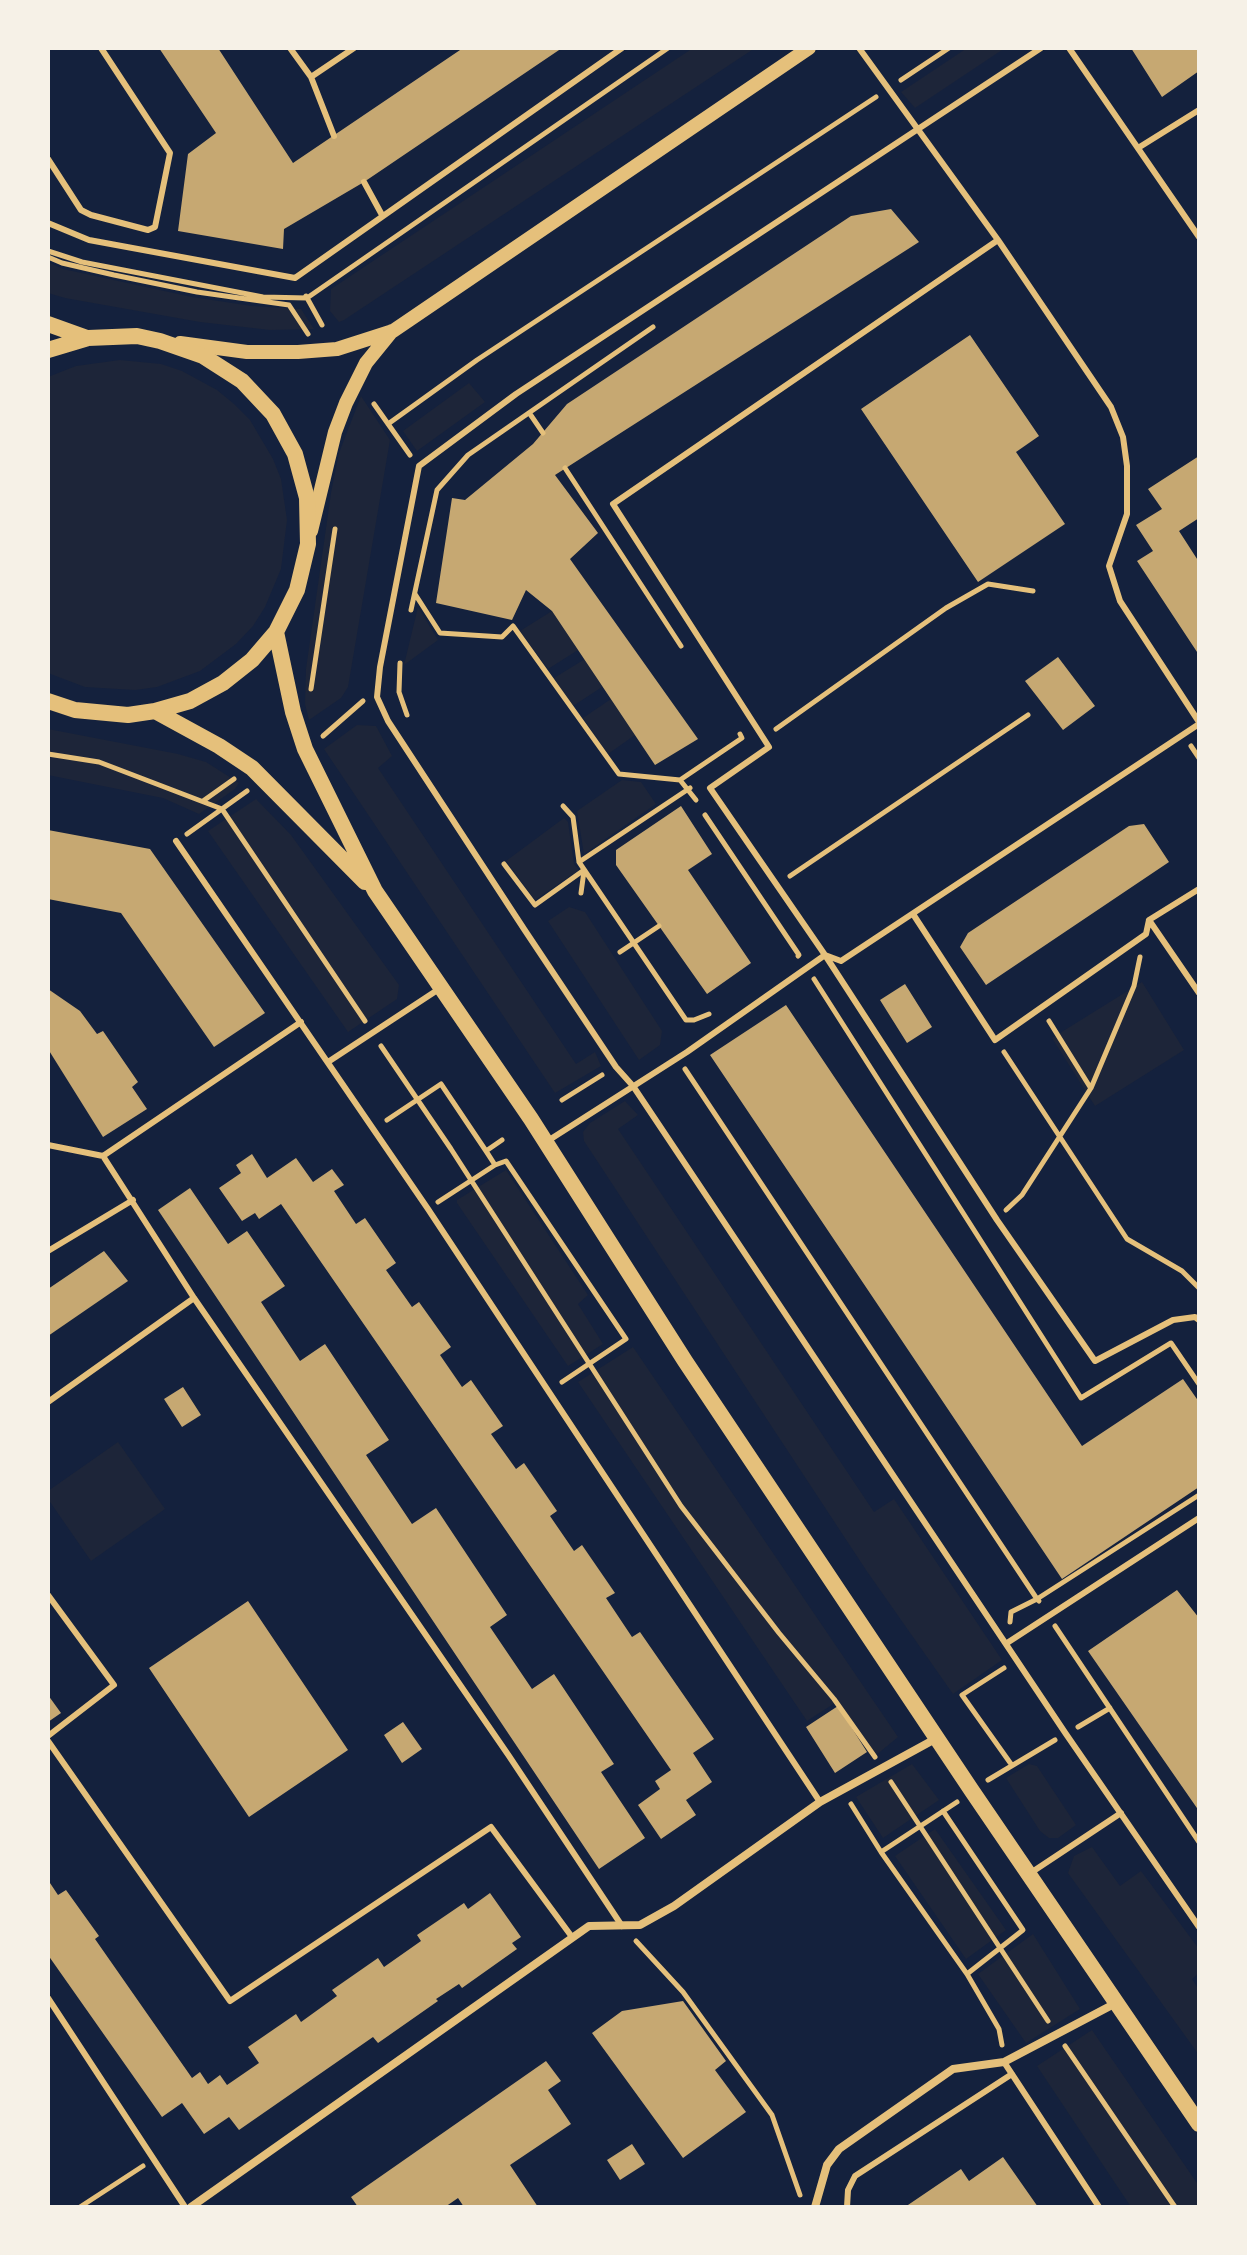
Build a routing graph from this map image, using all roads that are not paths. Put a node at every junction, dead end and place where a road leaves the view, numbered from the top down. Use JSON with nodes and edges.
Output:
{"nodes":[{"id":1,"x":101,"y":48,"type":"edge"},
{"id":2,"x":290,"y":48,"type":"edge"},
{"id":3,"x":354,"y":48,"type":"edge"},
{"id":4,"x":622,"y":48,"type":"edge"},
{"id":5,"x":809,"y":48,"type":"edge"},
{"id":6,"x":859,"y":48,"type":"edge"},
{"id":7,"x":1041,"y":48,"type":"edge"},
{"id":8,"x":1069,"y":48,"type":"edge"},
{"id":9,"x":311,"y":77,"type":"junction"},
{"id":10,"x":1199,"y":110,"type":"edge"},
{"id":11,"x":918,"y":128,"type":"junction"},
{"id":12,"x":334,"y":136,"type":"dead end"},
{"id":13,"x":1138,"y":148,"type":"junction"},
{"id":14,"x":48,"y":159,"type":"edge"},
{"id":15,"x":364,"y":182,"type":"dead end"},
{"id":16,"x":382,"y":215,"type":"junction"},
{"id":17,"x":48,"y":223,"type":"edge"},
{"id":18,"x":1199,"y":237,"type":"edge"},
{"id":19,"x":998,"y":240,"type":"junction"},
{"id":20,"x":48,"y":324,"type":"edge"},
{"id":21,"x":393,"y":331,"type":"junction"},
{"id":22,"x":88,"y":338,"type":"junction"},
{"id":23,"x":160,"y":341,"type":"junction"},
{"id":24,"x":48,"y":350,"type":"edge"},
{"id":25,"x":308,"y":544,"type":"junction"},
{"id":26,"x":276,"y":632,"type":"junction"},
{"id":27,"x":49,"y":701,"type":"edge"},
{"id":28,"x":155,"y":711,"type":"junction"},
{"id":29,"x":1199,"y":723,"type":"edge"},
{"id":30,"x":176,"y":841,"type":"road end"},
{"id":31,"x":1199,"y":889,"type":"edge"},
{"id":32,"x":375,"y":891,"type":"junction"},
{"id":33,"x":913,"y":914,"type":"junction"},
{"id":34,"x":1149,"y":920,"type":"junction"},
{"id":35,"x":825,"y":955,"type":"junction"},
{"id":36,"x":442,"y":988,"type":"junction"},
{"id":37,"x":1199,"y":993,"type":"edge"},
{"id":38,"x":301,"y":1022,"type":"junction"},
{"id":39,"x":328,"y":1062,"type":"junction"},
{"id":40,"x":633,"y":1086,"type":"junction"},
{"id":41,"x":546,"y":1142,"type":"junction"},
{"id":42,"x":48,"y":1145,"type":"edge"},
{"id":43,"x":103,"y":1156,"type":"junction"},
{"id":44,"x":133,"y":1200,"type":"junction"},
{"id":45,"x":48,"y":1251,"type":"edge"},
{"id":46,"x":194,"y":1298,"type":"junction"},
{"id":47,"x":1199,"y":1320,"type":"edge"},
{"id":48,"x":48,"y":1402,"type":"edge"},
{"id":49,"x":1199,"y":1518,"type":"edge"},
{"id":50,"x":48,"y":1595,"type":"edge"},
{"id":51,"x":1007,"y":1643,"type":"junction"},
{"id":52,"x":937,"y":1738,"type":"junction"},
{"id":53,"x":48,"y":1739,"type":"edge"},
{"id":54,"x":820,"y":1802,"type":"junction"},
{"id":55,"x":1121,"y":1813,"type":"junction"},
{"id":56,"x":1029,"y":1874,"type":"junction"},
{"id":57,"x":1198,"y":1925,"type":"edge"},
{"id":58,"x":622,"y":1926,"type":"junction"},
{"id":59,"x":572,"y":1937,"type":"junction"},
{"id":60,"x":48,"y":1998,"type":"edge"},
{"id":61,"x":1117,"y":2003,"type":"junction"},
{"id":62,"x":1004,"y":2062,"type":"junction"},
{"id":63,"x":1012,"y":2074,"type":"junction"},
{"id":64,"x":1199,"y":2124,"type":"edge"},
{"id":65,"x":185,"y":2207,"type":"edge"},
{"id":66,"x":191,"y":2207,"type":"edge"},
{"id":67,"x":815,"y":2207,"type":"edge"},
{"id":68,"x":847,"y":2207,"type":"edge"},
{"id":69,"x":1099,"y":2207,"type":"edge"}],
"edges":[{"from":1,"to":14,"type":"lane"},
{"from":2,"to":9,"type":"lane"},
{"from":3,"to":9,"type":"lane"},
{"from":4,"to":16,"type":"lane"},
{"from":5,"to":21,"type":"street"},
{"from":6,"to":11,"type":"lane"},
{"from":7,"to":11,"type":"lane"},
{"from":8,"to":13,"type":"lane"},
{"from":9,"to":12,"type":"lane"},
{"from":10,"to":13,"type":"lane"},
{"from":11,"to":19,"type":"lane"},
{"from":11,"to":40,"type":"lane"},
{"from":13,"to":18,"type":"lane"},
{"from":15,"to":16,"type":"lane"},
{"from":16,"to":17,"type":"lane"},
{"from":19,"to":29,"type":"lane"},
{"from":19,"to":35,"type":"lane"},
{"from":20,"to":22,"type":"main road"},
{"from":21,"to":23,"type":"street"},
{"from":21,"to":25,"type":"street"},
{"from":22,"to":23,"type":"main road"},
{"from":22,"to":24,"type":"main road"},
{"from":23,"to":25,"type":"main road"},
{"from":25,"to":26,"type":"main road"},
{"from":26,"to":28,"type":"main road"},
{"from":26,"to":32,"type":"main road"},
{"from":27,"to":28,"type":"main road"},
{"from":28,"to":32,"type":"main road"},
{"from":29,"to":33,"type":"lane"},
{"from":30,"to":38,"type":"lane"},
{"from":31,"to":34,"type":"lane"},
{"from":32,"to":36,"type":"main road"},
{"from":33,"to":34,"type":"lane"},
{"from":33,"to":35,"type":"lane"},
{"from":34,"to":37,"type":"lane"},
{"from":35,"to":40,"type":"lane"},
{"from":35,"to":47,"type":"lane"},
{"from":36,"to":39,"type":"lane"},
{"from":36,"to":41,"type":"main road"},
{"from":38,"to":39,"type":"lane"},
{"from":38,"to":43,"type":"lane"},
{"from":39,"to":54,"type":"lane"},
{"from":40,"to":41,"type":"lane"},
{"from":40,"to":51,"type":"lane"},
{"from":41,"to":52,"type":"main road"},
{"from":42,"to":43,"type":"lane"},
{"from":43,"to":44,"type":"lane"},
{"from":44,"to":45,"type":"lane"},
{"from":44,"to":46,"type":"lane"},
{"from":46,"to":48,"type":"lane"},
{"from":46,"to":58,"type":"lane"},
{"from":49,"to":51,"type":"lane"},
{"from":50,"to":53,"type":"lane"},
{"from":51,"to":55,"type":"lane"},
{"from":52,"to":54,"type":"street"},
{"from":52,"to":56,"type":"main road"},
{"from":53,"to":59,"type":"lane"},
{"from":54,"to":58,"type":"street"},
{"from":55,"to":56,"type":"lane"},
{"from":55,"to":57,"type":"lane"},
{"from":56,"to":61,"type":"main road"},
{"from":58,"to":59,"type":"street"},
{"from":59,"to":66,"type":"street"},
{"from":60,"to":65,"type":"lane"},
{"from":61,"to":62,"type":"street"},
{"from":61,"to":64,"type":"main road"},
{"from":62,"to":63,"type":"lane"},
{"from":62,"to":67,"type":"street"},
{"from":63,"to":68,"type":"lane"},
{"from":63,"to":69,"type":"lane"}]}
